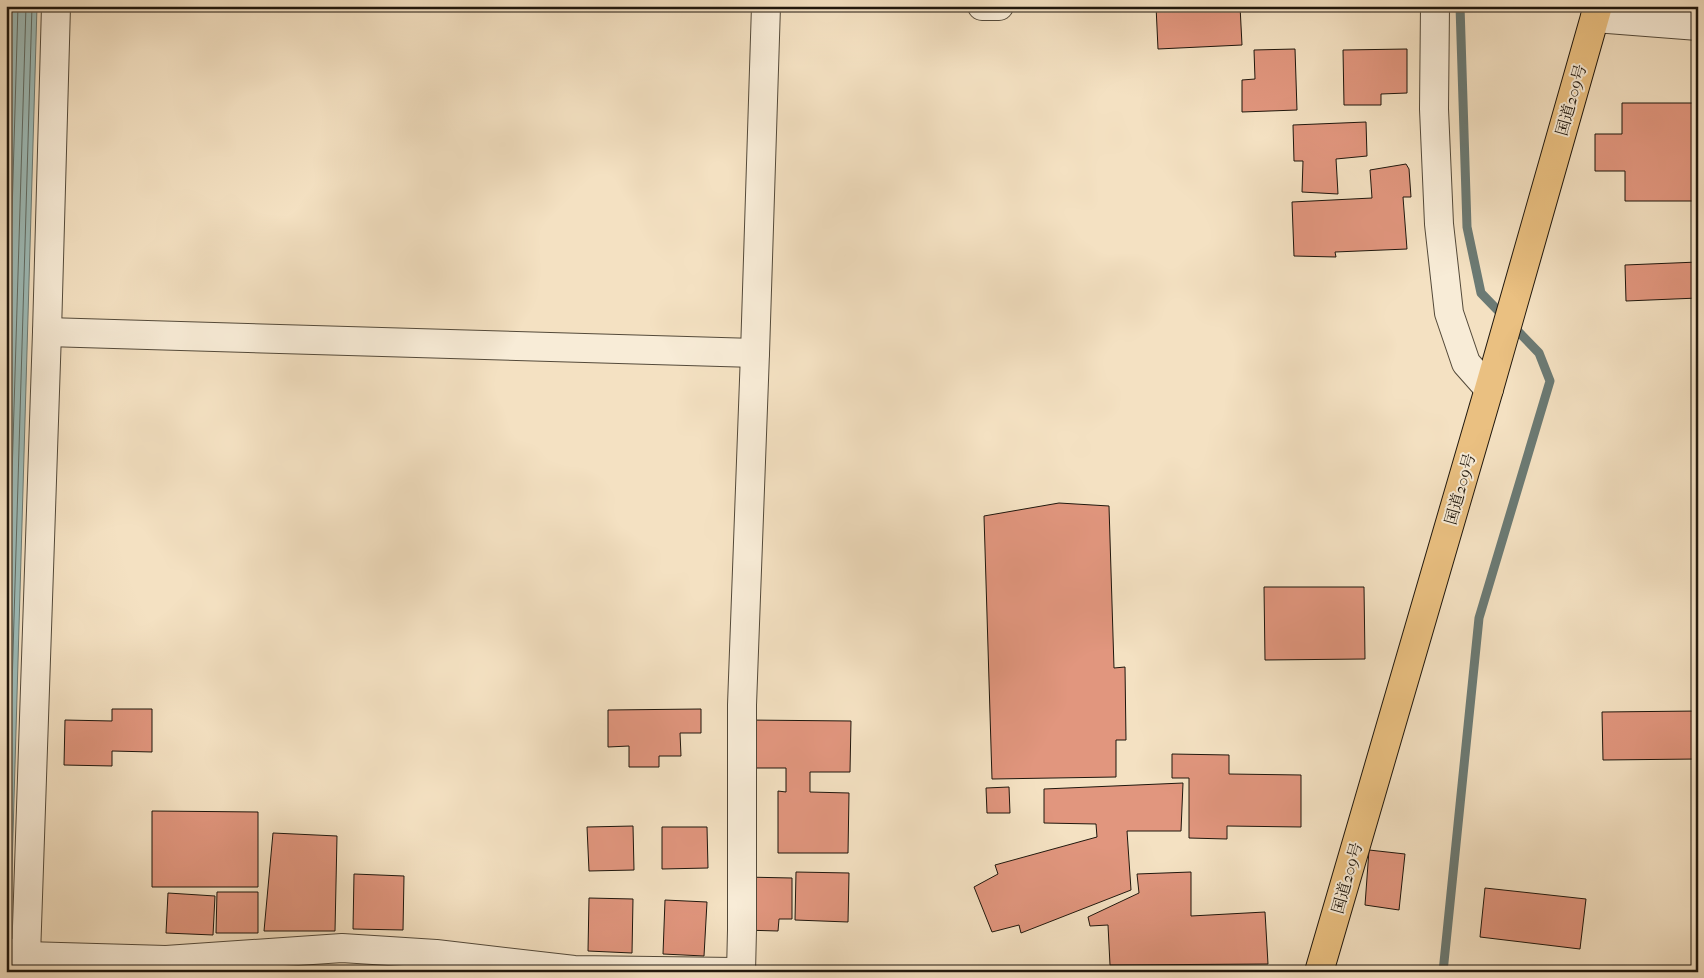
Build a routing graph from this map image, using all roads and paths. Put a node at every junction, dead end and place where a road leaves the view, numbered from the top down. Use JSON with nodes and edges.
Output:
{"nodes":[{"id":1,"x":56,"y":6,"type":"edge"},
{"id":2,"x":766,"y":6,"type":"edge"},
{"id":3,"x":982,"y":6,"type":"edge"},
{"id":4,"x":999,"y":6,"type":"edge"},
{"id":5,"x":1435,"y":6,"type":"edge"},
{"id":6,"x":1596,"y":12,"type":"edge"},
{"id":7,"x":1698,"y":26,"type":"edge"},
{"id":8,"x":47,"y":332,"type":"junction"},
{"id":9,"x":755,"y":353,"type":"junction"},
{"id":10,"x":1489,"y":389,"type":"junction"},
{"id":11,"x":19,"y":960,"type":"edge"},
{"id":12,"x":653,"y":972,"type":"edge"},
{"id":13,"x":734,"y":972,"type":"edge"},
{"id":14,"x":741,"y":972,"type":"edge"},
{"id":15,"x":1319,"y":972,"type":"edge"}],
"edges":[{"from":1,"to":8,"type":"street"},
{"from":2,"to":9,"type":"street"},
{"from":3,"to":4,"type":"street"},
{"from":5,"to":10,"type":"street"},
{"from":6,"to":7,"type":"street"},
{"from":6,"to":10,"type":"highway","name":"国道209号"},
{"from":8,"to":9,"type":"street"},
{"from":8,"to":11,"type":"street"},
{"from":9,"to":14,"type":"street"},
{"from":10,"to":15,"type":"highway","name":"国道209号"},
{"from":11,"to":12,"type":"street"},
{"from":12,"to":13,"type":"street"}]}
